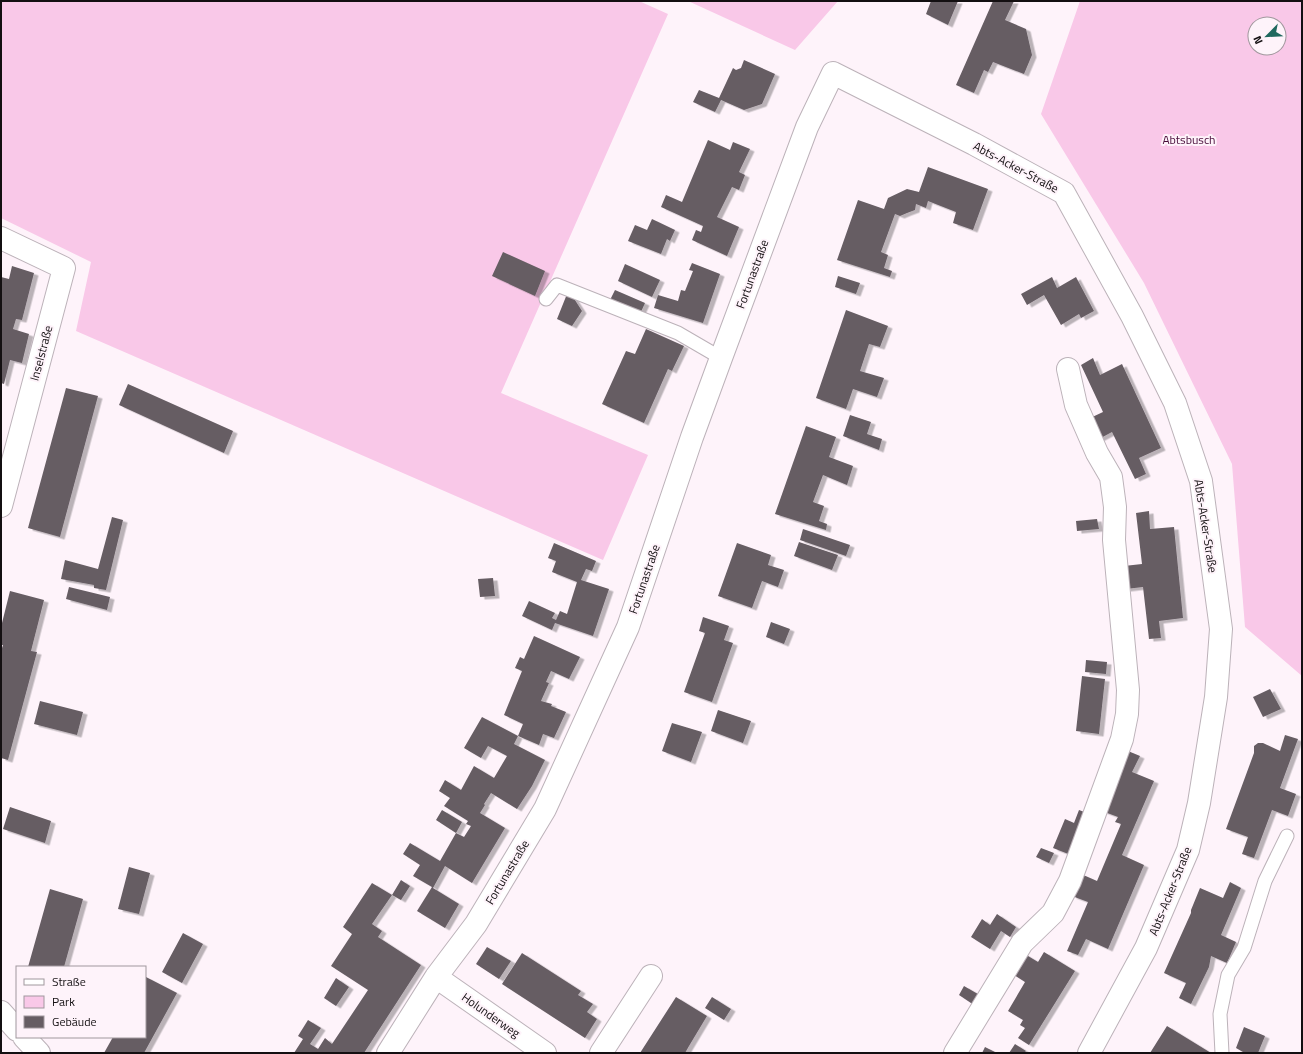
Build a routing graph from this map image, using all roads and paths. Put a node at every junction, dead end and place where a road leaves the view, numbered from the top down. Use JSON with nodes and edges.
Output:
{"nodes":[{"id":1,"x":833,"y":73,"type":"joint"},
{"id":2,"x":1,"y":238,"type":"edge"},
{"id":3,"x":546,"y":299,"type":"dead end"},
{"id":4,"x":721,"y":358,"type":"junction"},
{"id":5,"x":1068,"y":369,"type":"dead end"},
{"id":6,"x":1,"y":506,"type":"edge"},
{"id":7,"x":1287,"y":836,"type":"dead end"},
{"id":8,"x":651,"y":976,"type":"dead end"},
{"id":9,"x":436,"y":977,"type":"junction"},
{"id":10,"x":1,"y":1012,"type":"edge"},
{"id":11,"x":16,"y":1029,"type":"edge"},
{"id":12,"x":25,"y":1038,"type":"edge"},
{"id":13,"x":39,"y":1053,"type":"edge"},
{"id":14,"x":388,"y":1053,"type":"edge"},
{"id":15,"x":545,"y":1053,"type":"edge"},
{"id":16,"x":601,"y":1053,"type":"edge"},
{"id":17,"x":955,"y":1053,"type":"edge"},
{"id":18,"x":1089,"y":1053,"type":"edge"},
{"id":19,"x":1222,"y":1053,"type":"edge"}],
"edges":[{"from":1,"to":4,"type":"street","name":"Fortunastraße"},
{"from":1,"to":18,"type":"street","name":"Abts-Acker-Straße"},
{"from":2,"to":6,"type":"street","name":"Inselstraße"},
{"from":3,"to":4,"type":"lane"},
{"from":4,"to":9,"type":"street","name":"Fortunastraße"},
{"from":5,"to":17,"type":"street"},
{"from":7,"to":19,"type":"lane"},
{"from":8,"to":16,"type":"street"},
{"from":9,"to":14,"type":"street","name":"Fortunastraße"},
{"from":9,"to":15,"type":"street","name":"Holunderweg"},
{"from":10,"to":11,"type":"street"},
{"from":12,"to":13,"type":"street"}]}
